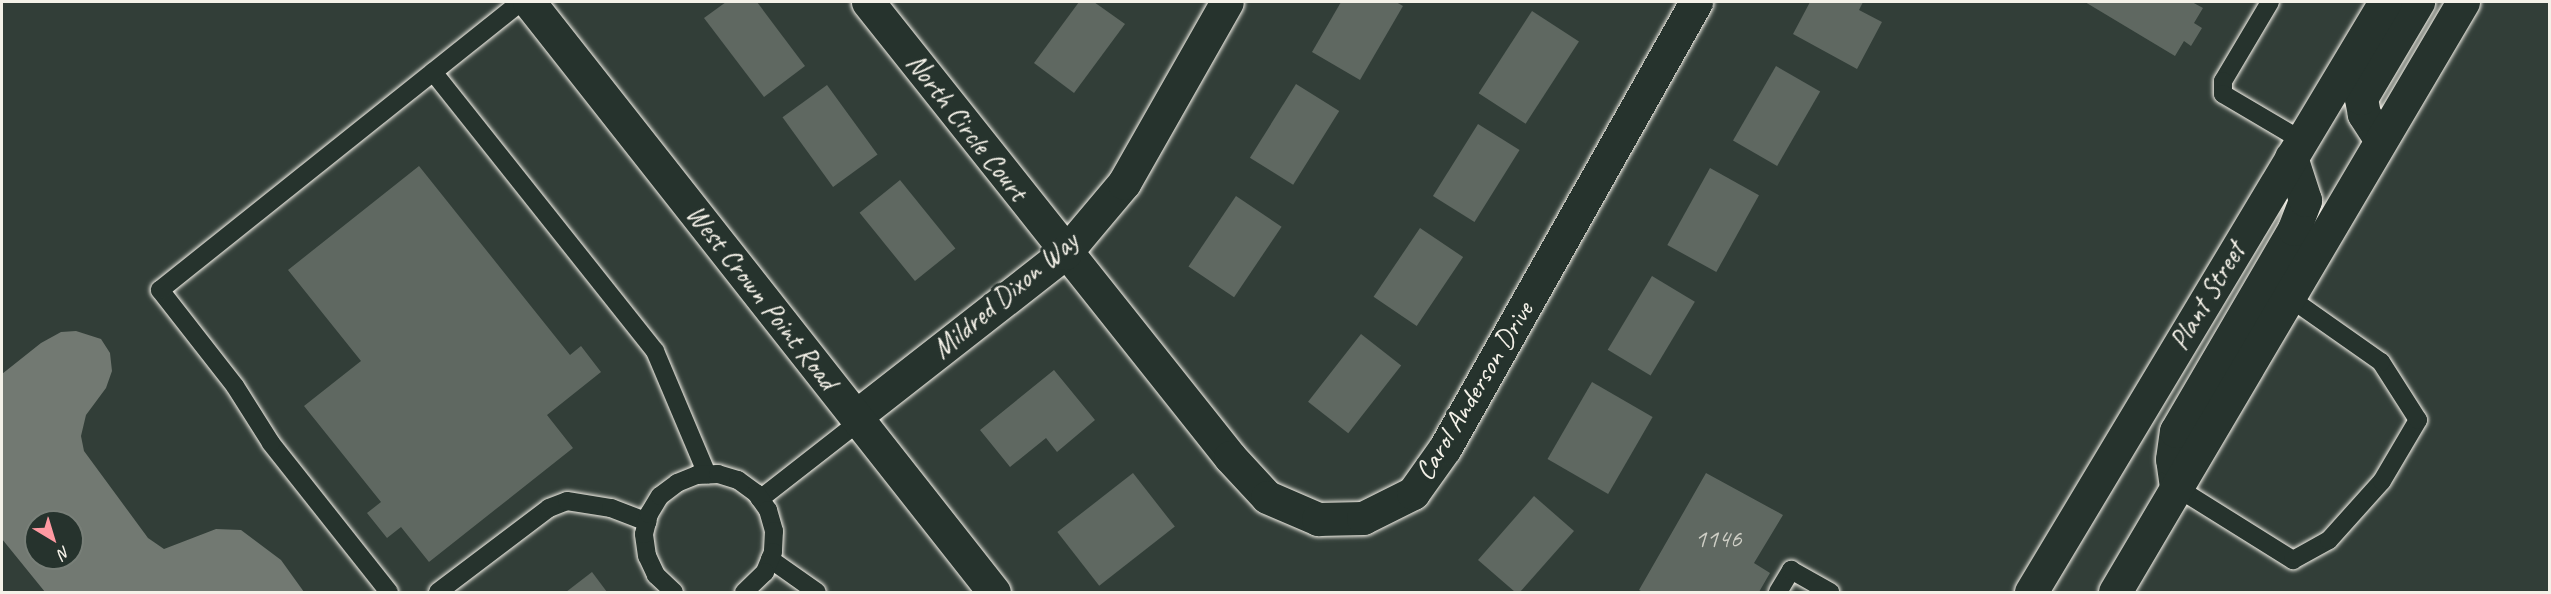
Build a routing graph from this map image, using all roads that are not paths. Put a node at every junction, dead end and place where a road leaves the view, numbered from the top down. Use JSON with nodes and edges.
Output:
{"nodes":[{"id":1,"x":521,"y":2,"type":"edge"},
{"id":2,"x":529,"y":2,"type":"edge"},
{"id":3,"x":868,"y":2,"type":"edge"},
{"id":4,"x":1227,"y":2,"type":"edge"},
{"id":5,"x":1696,"y":2,"type":"edge"},
{"id":6,"x":2270,"y":2,"type":"edge"},
{"id":7,"x":2385,"y":2,"type":"edge"},
{"id":8,"x":2418,"y":2,"type":"edge"},
{"id":9,"x":2463,"y":2,"type":"edge"},
{"id":10,"x":433,"y":72,"type":"junction"},
{"id":11,"x":2380,"y":139,"type":"junction"},
{"id":12,"x":2296,"y":148,"type":"junction"},
{"id":13,"x":1065,"y":253,"type":"junction"},
{"id":14,"x":2287,"y":296,"type":"junction"},
{"id":15,"x":858,"y":418,"type":"junction"},
{"id":16,"x":707,"y":474,"type":"junction"},
{"id":17,"x":2176,"y":487,"type":"junction"},
{"id":18,"x":760,"y":499,"type":"junction"},
{"id":19,"x":647,"y":522,"type":"junction"},
{"id":20,"x":770,"y":560,"type":"junction"},
{"id":21,"x":389,"y":592,"type":"edge"},
{"id":22,"x":438,"y":592,"type":"edge"},
{"id":23,"x":674,"y":592,"type":"edge"},
{"id":24,"x":744,"y":592,"type":"edge"},
{"id":25,"x":817,"y":592,"type":"edge"},
{"id":26,"x":994,"y":592,"type":"edge"},
{"id":27,"x":1778,"y":592,"type":"edge"},
{"id":28,"x":1830,"y":592,"type":"edge"},
{"id":29,"x":2031,"y":592,"type":"edge"},
{"id":30,"x":2115,"y":592,"type":"edge"}],
"edges":[{"from":1,"to":10,"type":"lane"},
{"from":2,"to":15,"type":"street","name":"West Crown Point Road"},
{"from":3,"to":13,"type":"street","name":"North Circle Court"},
{"from":4,"to":13,"type":"street","name":"Mildred Dixon Way"},
{"from":5,"to":13,"type":"street","name":"Carol Anderson Drive"},
{"from":6,"to":12,"type":"lane"},
{"from":7,"to":12,"type":"street","name":"Plant Street"},
{"from":8,"to":11,"type":"street"},
{"from":9,"to":11,"type":"street"},
{"from":10,"to":16,"type":"lane"},
{"from":10,"to":21,"type":"lane"},
{"from":11,"to":14,"type":"street"},
{"from":12,"to":17,"type":"street"},
{"from":12,"to":29,"type":"street","name":"Plant Street"},
{"from":13,"to":15,"type":"street","name":"Mildred Dixon Way"},
{"from":14,"to":17,"type":"street"},
{"from":14,"to":17,"type":"lane"},
{"from":15,"to":18,"type":"lane"},
{"from":15,"to":26,"type":"street","name":"West Crown Point Road"},
{"from":16,"to":18,"type":"lane"},
{"from":16,"to":19,"type":"lane"},
{"from":17,"to":30,"type":"street"},
{"from":18,"to":20,"type":"lane"},
{"from":19,"to":22,"type":"lane"},
{"from":19,"to":23,"type":"lane"},
{"from":20,"to":24,"type":"lane"},
{"from":20,"to":25,"type":"lane"},
{"from":27,"to":28,"type":"lane"}]}
